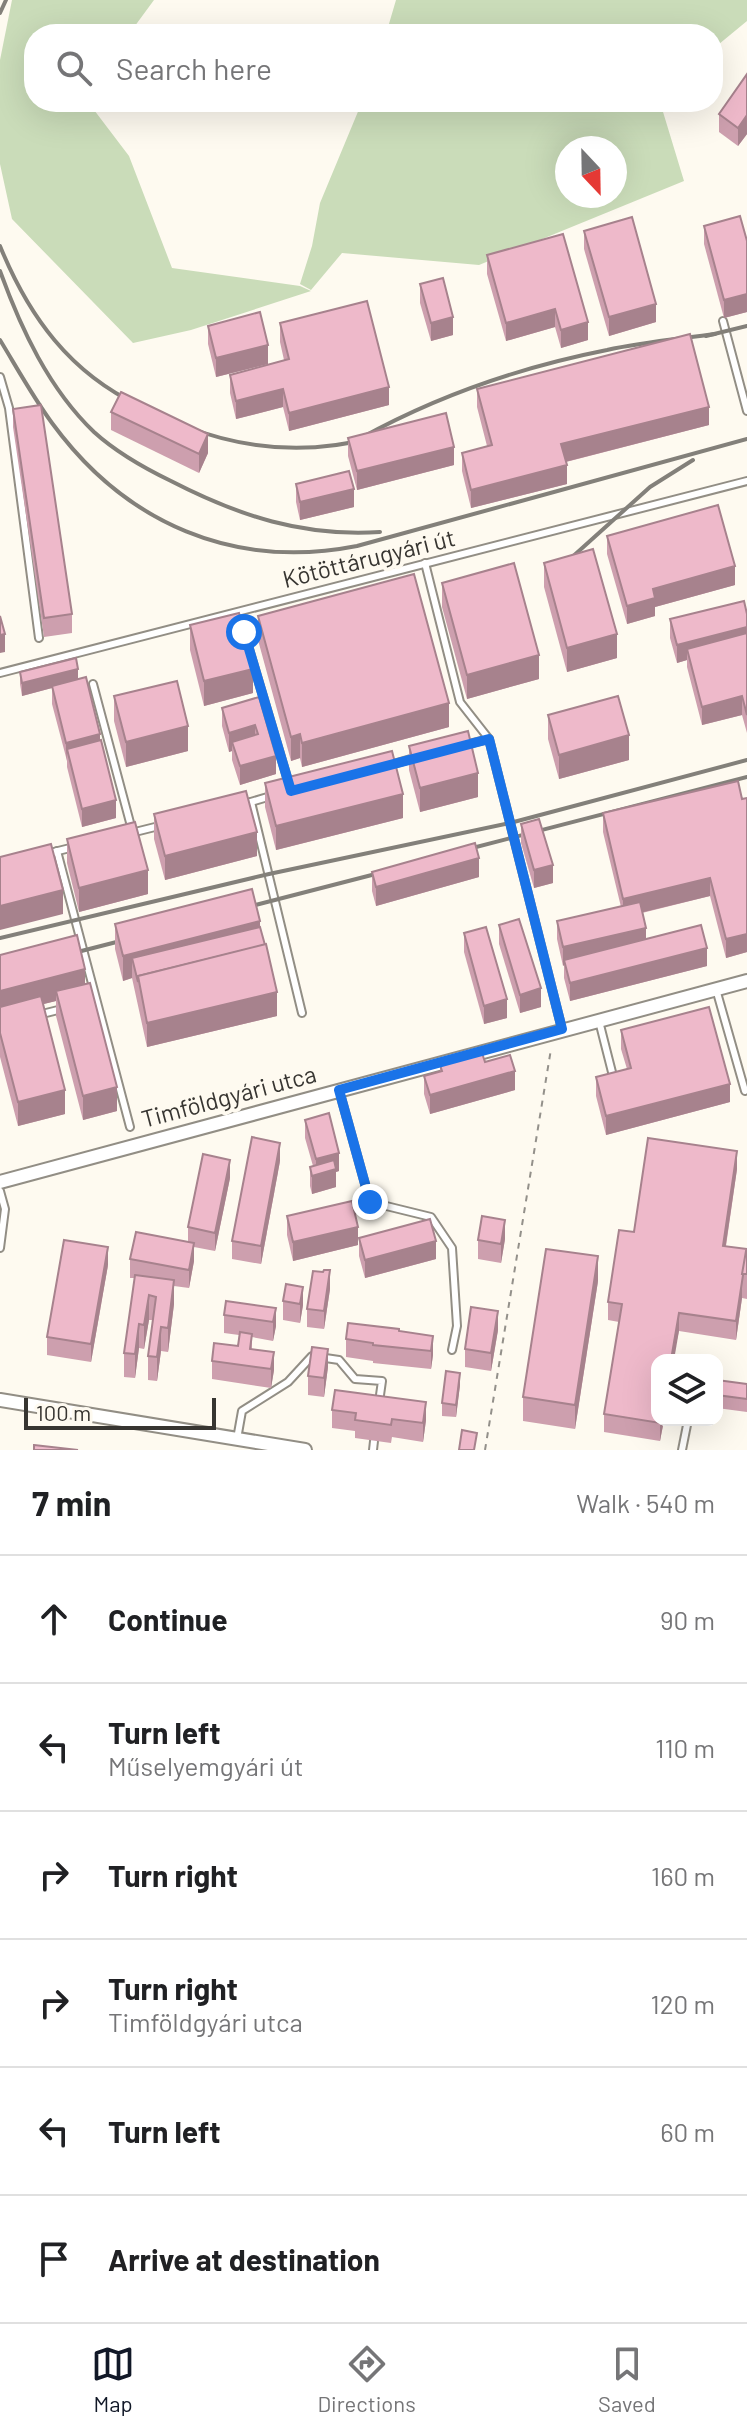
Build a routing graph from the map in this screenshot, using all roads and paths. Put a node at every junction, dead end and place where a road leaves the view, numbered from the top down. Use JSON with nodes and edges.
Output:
{"nodes":[{"id":1,"x":723,"y":321,"type":"dead end"},
{"id":2,"x":0,"y":377,"type":"edge"},
{"id":3,"x":3,"y":400,"type":"edge"},
{"id":4,"x":747,"y":411,"type":"edge"},
{"id":5,"x":747,"y":481,"type":"edge"},
{"id":6,"x":425,"y":563,"type":"junction"},
{"id":7,"x":274,"y":624,"type":"edge"},
{"id":8,"x":39,"y":638,"type":"dead end"},
{"id":9,"x":0,"y":673,"type":"edge"},
{"id":10,"x":93,"y":684,"type":"dead end"},
{"id":11,"x":489,"y":739,"type":"junction"},
{"id":12,"x":459,"y":747,"type":"edge"},
{"id":13,"x":428,"y":755,"type":"edge"},
{"id":14,"x":382,"y":767,"type":"edge"},
{"id":15,"x":291,"y":791,"type":"edge"},
{"id":16,"x":278,"y":795,"type":"edge"},
{"id":17,"x":251,"y":802,"type":"junction"},
{"id":18,"x":236,"y":806,"type":"edge"},
{"id":19,"x":162,"y":825,"type":"edge"},
{"id":20,"x":133,"y":833,"type":"junction"},
{"id":21,"x":117,"y":837,"type":"edge"},
{"id":22,"x":87,"y":844,"type":"edge"},
{"id":23,"x":57,"y":851,"type":"junction"},
{"id":24,"x":43,"y":855,"type":"edge"},
{"id":25,"x":81,"y":939,"type":"junction"},
{"id":26,"x":67,"y":942,"type":"edge"},
{"id":27,"x":747,"y":981,"type":"edge"},
{"id":28,"x":716,"y":989,"type":"junction"},
{"id":29,"x":96,"y":999,"type":"junction"},
{"id":30,"x":83,"y":1003,"type":"edge"},
{"id":31,"x":69,"y":1007,"type":"edge"},
{"id":32,"x":302,"y":1013,"type":"dead end"},
{"id":33,"x":28,"y":1018,"type":"edge"},
{"id":34,"x":599,"y":1020,"type":"junction"},
{"id":35,"x":558,"y":1031,"type":"junction"},
{"id":36,"x":616,"y":1087,"type":"edge"},
{"id":37,"x":339,"y":1090,"type":"junction"},
{"id":38,"x":745,"y":1091,"type":"dead end"},
{"id":39,"x":130,"y":1127,"type":"dead end"},
{"id":40,"x":0,"y":1182,"type":"edge"},
{"id":41,"x":0,"y":1191,"type":"edge"},
{"id":42,"x":0,"y":1248,"type":"edge"},
{"id":43,"x":452,"y":1350,"type":"dead end"},
{"id":44,"x":0,"y":1400,"type":"edge"},
{"id":45,"x":377,"y":1414,"type":"edge"},
{"id":46,"x":687,"y":1426,"type":"edge"},
{"id":47,"x":237,"y":1439,"type":"junction"},
{"id":48,"x":374,"y":1441,"type":"dead end"},
{"id":49,"x":266,"y":1447,"type":"edge"},
{"id":50,"x":305,"y":1450,"type":"edge"},
{"id":51,"x":373,"y":1450,"type":"edge"},
{"id":52,"x":485,"y":1450,"type":"edge"},
{"id":53,"x":682,"y":1450,"type":"edge"}],
"edges":[{"from":1,"to":4,"type":"lane"},
{"from":2,"to":3,"type":"lane"},
{"from":3,"to":8,"type":"lane"},
{"from":5,"to":6,"type":"lane","name":"Kötöttárugyári út"},
{"from":6,"to":9,"type":"lane","name":"Kötöttárugyári út"},
{"from":6,"to":11,"type":"lane"},
{"from":7,"to":15,"type":"lane"},
{"from":10,"to":20,"type":"lane"},
{"from":11,"to":12,"type":"lane"},
{"from":11,"to":35,"type":"lane"},
{"from":13,"to":14,"type":"lane"},
{"from":16,"to":17,"type":"lane"},
{"from":17,"to":18,"type":"lane"},
{"from":17,"to":32,"type":"lane"},
{"from":19,"to":20,"type":"lane"},
{"from":20,"to":21,"type":"lane"},
{"from":22,"to":23,"type":"lane"},
{"from":23,"to":24,"type":"lane"},
{"from":23,"to":25,"type":"lane"},
{"from":25,"to":26,"type":"lane"},
{"from":25,"to":29,"type":"lane"},
{"from":27,"to":28,"type":"street","name":"Timföldgyári utca"},
{"from":28,"to":34,"type":"street","name":"Timföldgyári utca"},
{"from":28,"to":38,"type":"lane"},
{"from":29,"to":30,"type":"lane"},
{"from":29,"to":39,"type":"lane"},
{"from":31,"to":33,"type":"lane"},
{"from":34,"to":35,"type":"street","name":"Timföldgyári utca"},
{"from":34,"to":36,"type":"lane"},
{"from":35,"to":37,"type":"street","name":"Timföldgyári utca"},
{"from":35,"to":52,"type":"path"},
{"from":37,"to":40,"type":"street","name":"Timföldgyári utca"},
{"from":37,"to":43,"type":"lane"},
{"from":41,"to":42,"type":"lane"},
{"from":44,"to":47,"type":"street"},
{"from":45,"to":47,"type":"lane"},
{"from":46,"to":53,"type":"lane"},
{"from":47,"to":49,"type":"street"},
{"from":48,"to":51,"type":"lane"},
{"from":49,"to":50,"type":"street"}]}
